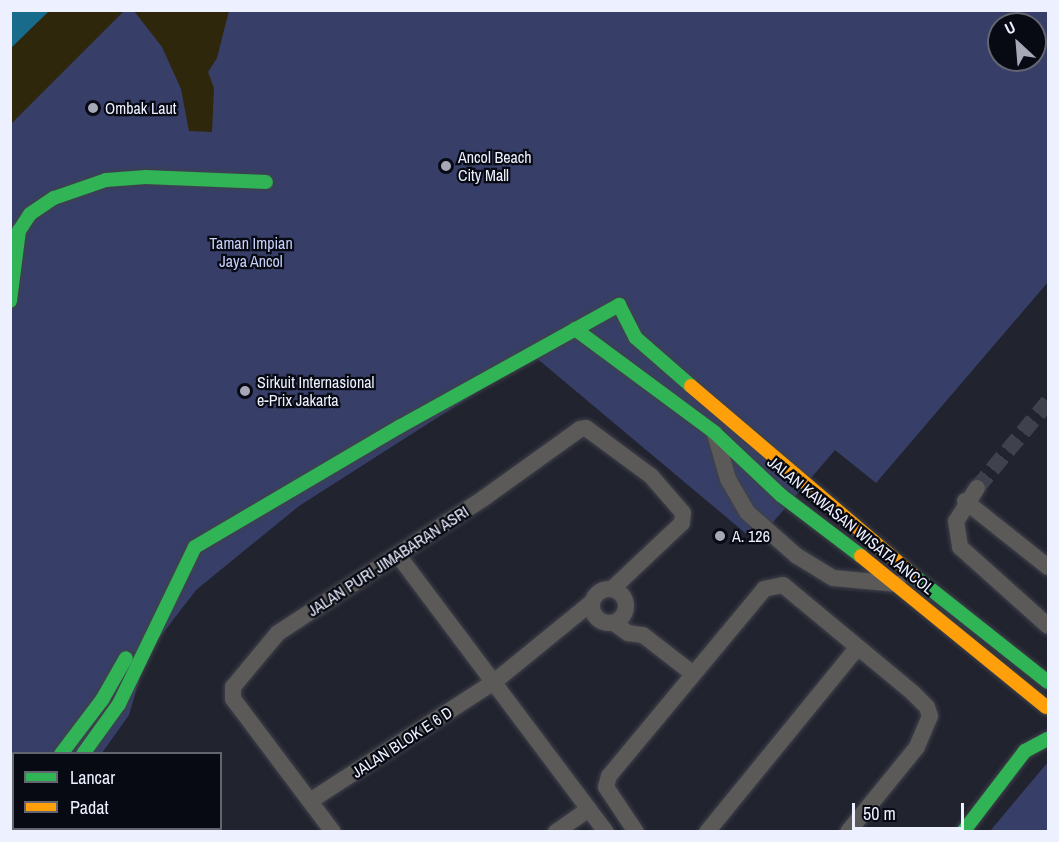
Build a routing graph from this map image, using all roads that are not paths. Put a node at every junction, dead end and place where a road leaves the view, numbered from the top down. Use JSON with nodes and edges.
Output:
{"nodes":[{"id":1,"x":10,"y":221,"type":"edge"},
{"id":2,"x":10,"y":300,"type":"edge"},
{"id":3,"x":575,"y":329,"type":"junction"},
{"id":4,"x":669,"y":367,"type":"junction"},
{"id":5,"x":651,"y":385,"type":"junction"},
{"id":6,"x":714,"y":432,"type":"junction"},
{"id":7,"x":976,"y":488,"type":"tunnel mouth"},
{"id":8,"x":966,"y":501,"type":"junction"},
{"id":9,"x":398,"y":555,"type":"junction"},
{"id":10,"x":1048,"y":567,"type":"edge"},
{"id":11,"x":179,"y":577,"type":"junction"},
{"id":12,"x":899,"y":584,"type":"junction"},
{"id":13,"x":612,"y":589,"type":"junction"},
{"id":14,"x":592,"y":602,"type":"junction"},
{"id":15,"x":626,"y":610,"type":"junction"},
{"id":16,"x":614,"y":623,"type":"junction"},
{"id":17,"x":1048,"y":626,"type":"edge"},
{"id":18,"x":643,"y":635,"type":"junction"},
{"id":19,"x":857,"y":648,"type":"junction"},
{"id":20,"x":692,"y":673,"type":"junction"},
{"id":21,"x":494,"y":682,"type":"junction"},
{"id":22,"x":1048,"y":682,"type":"edge"},
{"id":23,"x":1047,"y":705,"type":"edge"},
{"id":24,"x":1048,"y":732,"type":"edge"},
{"id":25,"x":1048,"y":739,"type":"edge"},
{"id":26,"x":62,"y":752,"type":"edge"},
{"id":27,"x":84,"y":752,"type":"edge"},
{"id":28,"x":310,"y":801,"type":"junction"},
{"id":29,"x":589,"y":809,"type":"junction"},
{"id":30,"x":333,"y":831,"type":"edge"},
{"id":31,"x":556,"y":831,"type":"edge"},
{"id":32,"x":606,"y":831,"type":"edge"},
{"id":33,"x":636,"y":831,"type":"edge"},
{"id":34,"x":707,"y":831,"type":"edge"},
{"id":35,"x":848,"y":831,"type":"edge"},
{"id":36,"x":963,"y":831,"type":"edge"}],
"edges":[{"from":1,"to":2,"type":"street"},
{"from":3,"to":4,"type":"street","name":"JALAN KAWASAN WISATA ANCOL"},
{"from":3,"to":5,"type":"street","name":"JALAN KAWASAN WISATA ANCOL"},
{"from":3,"to":11,"type":"street"},
{"from":4,"to":5,"type":"street"},
{"from":4,"to":22,"type":"street","name":"JALAN KAWASAN WISATA ANCOL"},
{"from":5,"to":6,"type":"street","name":"JALAN KAWASAN WISATA ANCOL"},
{"from":6,"to":12,"type":"street","name":"JALAN KAWASAN WISATA ANCOL"},
{"from":6,"to":12,"type":"street"},
{"from":7,"to":8,"type":"street"},
{"from":8,"to":10,"type":"street"},
{"from":8,"to":17,"type":"street"},
{"from":9,"to":13,"type":"street","name":"JALAN PURI JIMABARAN ASRI"},
{"from":9,"to":21,"type":"street"},
{"from":9,"to":28,"type":"street","name":"JALAN PURI JIMABARAN ASRI"},
{"from":11,"to":26,"type":"street"},
{"from":11,"to":27,"type":"street"},
{"from":12,"to":23,"type":"street","name":"JALAN KAWASAN WISATA ANCOL"},
{"from":13,"to":14,"type":"street"},
{"from":13,"to":15,"type":"street"},
{"from":14,"to":16,"type":"street"},
{"from":14,"to":21,"type":"street","name":"JALAN BLOK E 6 D"},
{"from":15,"to":16,"type":"street"},
{"from":15,"to":18,"type":"street"},
{"from":16,"to":18,"type":"street"},
{"from":18,"to":20,"type":"street"},
{"from":19,"to":20,"type":"street"},
{"from":19,"to":34,"type":"street"},
{"from":19,"to":35,"type":"street"},
{"from":20,"to":33,"type":"street"},
{"from":21,"to":28,"type":"street","name":"JALAN BLOK E 6 D"},
{"from":21,"to":29,"type":"street"},
{"from":23,"to":24,"type":"street"},
{"from":25,"to":36,"type":"street"},
{"from":28,"to":30,"type":"street","name":"JALAN PURI JIMABARAN ASRI"},
{"from":29,"to":31,"type":"street"},
{"from":29,"to":32,"type":"street"}]}
